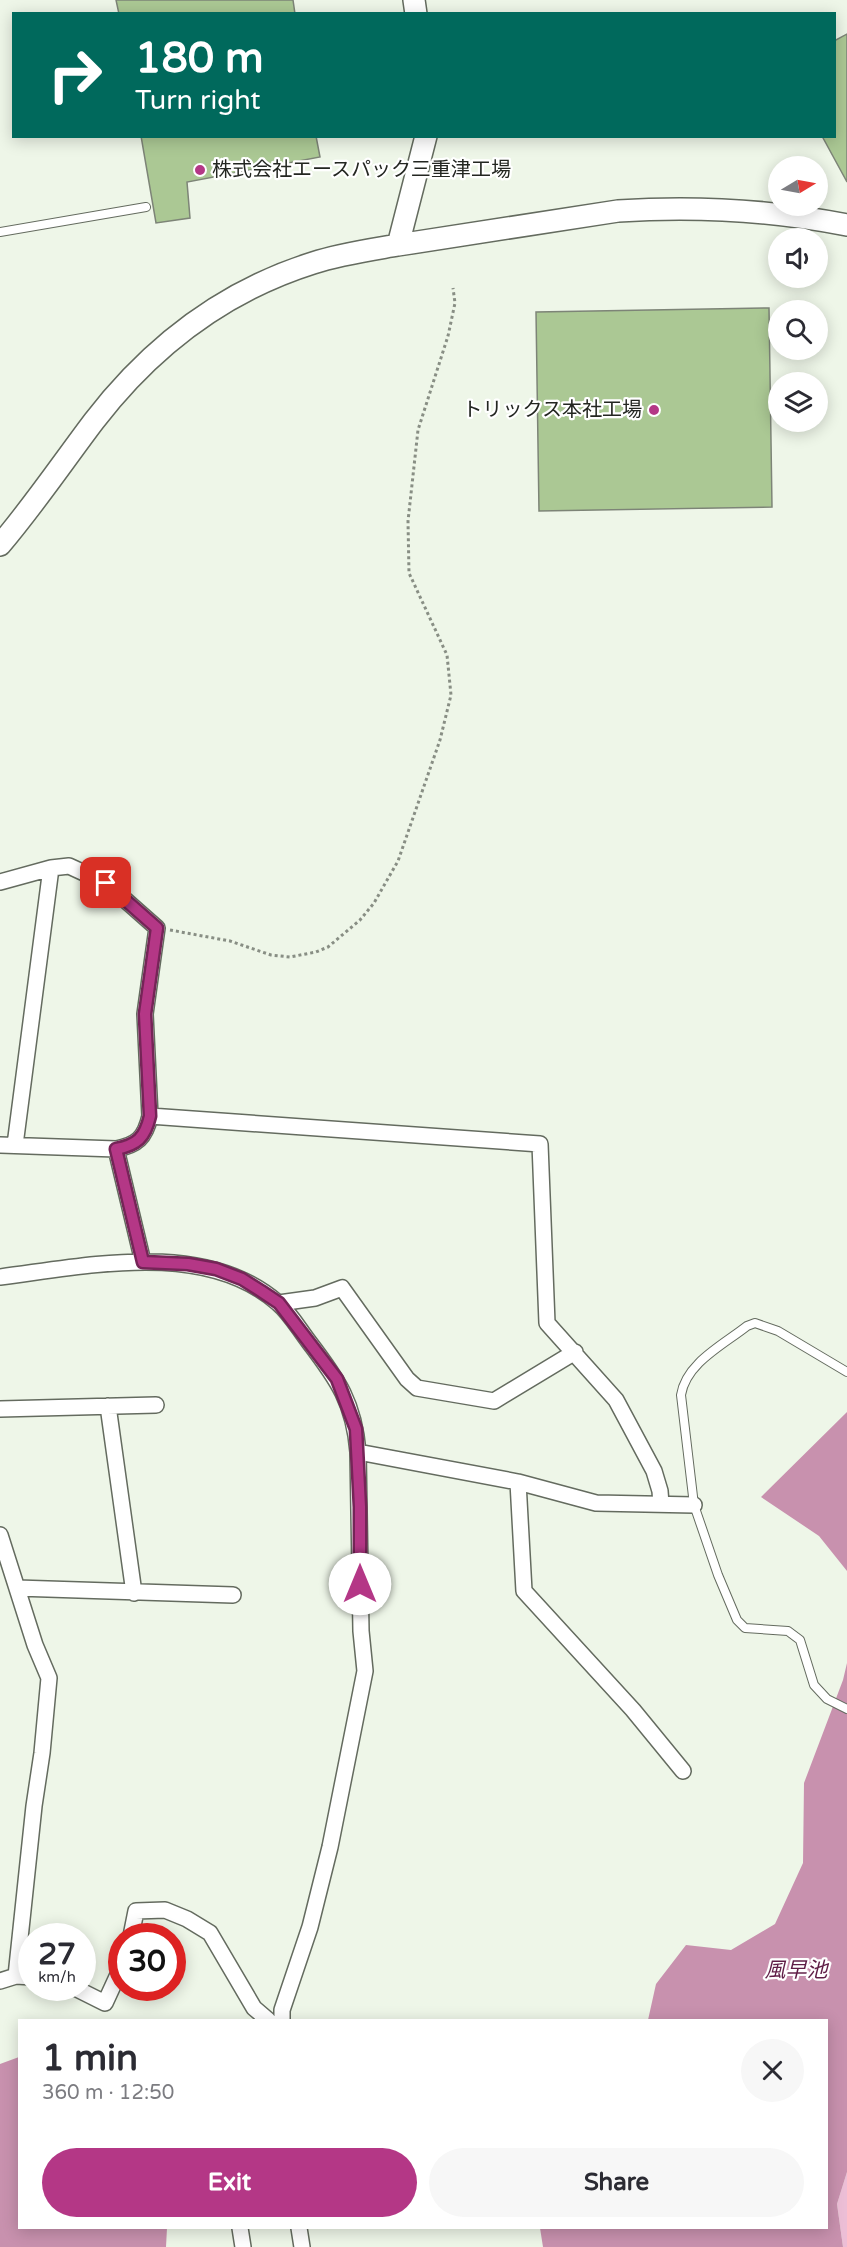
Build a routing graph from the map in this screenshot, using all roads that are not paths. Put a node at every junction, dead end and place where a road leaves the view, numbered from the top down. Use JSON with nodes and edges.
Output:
{"nodes":[{"id":1,"x":425,"y":138,"type":"edge"},
{"id":2,"x":146,"y":207,"type":"dead end"},
{"id":3,"x":847,"y":225,"type":"edge"},
{"id":4,"x":0,"y":232,"type":"edge"},
{"id":5,"x":398,"y":245,"type":"junction"},
{"id":6,"x":0,"y":545,"type":"edge"},
{"id":7,"x":51,"y":868,"type":"junction"},
{"id":8,"x":0,"y":882,"type":"edge"},
{"id":9,"x":150,"y":1116,"type":"junction"},
{"id":10,"x":8,"y":1145,"type":"edge"},
{"id":11,"x":116,"y":1149,"type":"junction"},
{"id":12,"x":143,"y":1262,"type":"junction"},
{"id":13,"x":0,"y":1277,"type":"edge"},
{"id":14,"x":279,"y":1303,"type":"junction"},
{"id":15,"x":574,"y":1352,"type":"junction"},
{"id":16,"x":847,"y":1372,"type":"edge"},
{"id":17,"x":156,"y":1405,"type":"dead end"},
{"id":18,"x":108,"y":1406,"type":"junction"},
{"id":19,"x":0,"y":1408,"type":"edge"},
{"id":20,"x":358,"y":1452,"type":"junction"},
{"id":21,"x":518,"y":1482,"type":"junction"},
{"id":22,"x":661,"y":1504,"type":"junction"},
{"id":23,"x":694,"y":1505,"type":"junction"},
{"id":24,"x":0,"y":1535,"type":"edge"},
{"id":25,"x":17,"y":1588,"type":"junction"},
{"id":26,"x":134,"y":1593,"type":"junction"},
{"id":27,"x":233,"y":1595,"type":"dead end"},
{"id":28,"x":847,"y":1709,"type":"edge"},
{"id":29,"x":682,"y":1771,"type":"dead end"},
{"id":30,"x":27,"y":1923,"type":"edge"},
{"id":31,"x":134,"y":1923,"type":"edge"},
{"id":32,"x":18,"y":1977,"type":"edge"},
{"id":33,"x":0,"y":1981,"type":"edge"},
{"id":34,"x":108,"y":1996,"type":"edge"},
{"id":35,"x":96,"y":1998,"type":"edge"},
{"id":36,"x":267,"y":2019,"type":"edge"},
{"id":37,"x":282,"y":2019,"type":"edge"},
{"id":38,"x":240,"y":2229,"type":"edge"},
{"id":39,"x":299,"y":2229,"type":"edge"},
{"id":40,"x":243,"y":2247,"type":"edge"},
{"id":41,"x":302,"y":2247,"type":"edge"}],
"edges":[{"from":1,"to":5,"type":"street"},
{"from":2,"to":4,"type":"lane"},
{"from":3,"to":5,"type":"street"},
{"from":5,"to":6,"type":"street"},
{"from":7,"to":8,"type":"street"},
{"from":7,"to":9,"type":"street"},
{"from":7,"to":10,"type":"street"},
{"from":9,"to":11,"type":"street"},
{"from":9,"to":15,"type":"street"},
{"from":10,"to":11,"type":"street"},
{"from":11,"to":12,"type":"street"},
{"from":12,"to":13,"type":"street"},
{"from":12,"to":14,"type":"street"},
{"from":14,"to":15,"type":"street"},
{"from":14,"to":20,"type":"street"},
{"from":15,"to":22,"type":"street"},
{"from":16,"to":23,"type":"lane"},
{"from":17,"to":18,"type":"street"},
{"from":18,"to":19,"type":"street"},
{"from":18,"to":26,"type":"street"},
{"from":20,"to":21,"type":"street"},
{"from":20,"to":37,"type":"street"},
{"from":21,"to":22,"type":"street"},
{"from":21,"to":29,"type":"street"},
{"from":22,"to":23,"type":"street"},
{"from":23,"to":28,"type":"lane"},
{"from":24,"to":25,"type":"street"},
{"from":25,"to":26,"type":"street"},
{"from":25,"to":30,"type":"street"},
{"from":26,"to":27,"type":"street"},
{"from":31,"to":36,"type":"street"},
{"from":32,"to":33,"type":"street"},
{"from":34,"to":35,"type":"street"},
{"from":38,"to":40,"type":"street"},
{"from":39,"to":41,"type":"street"}]}
